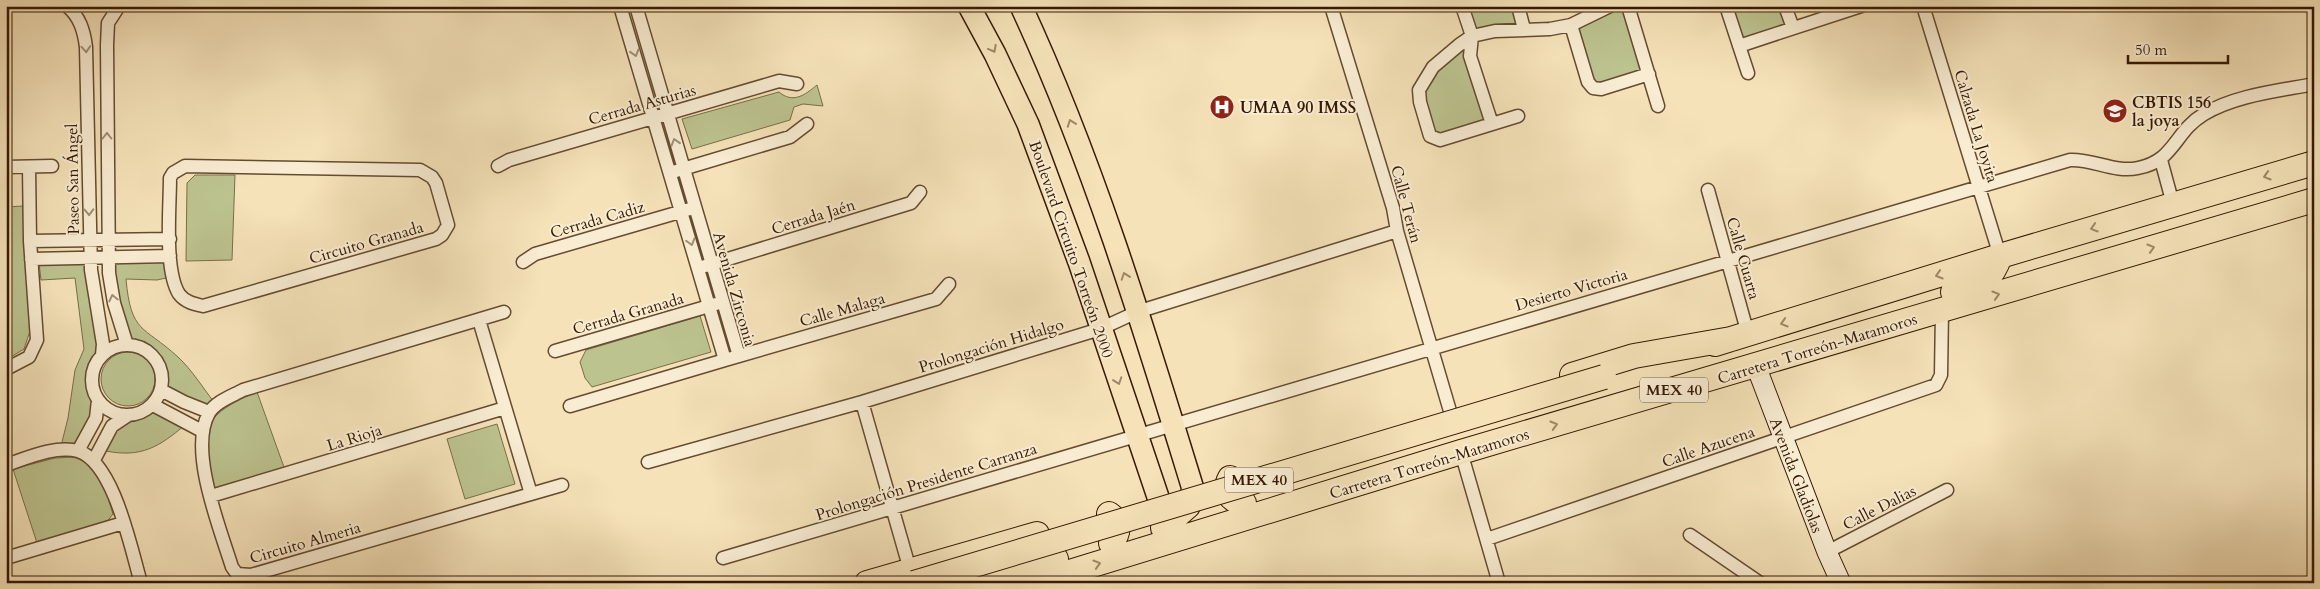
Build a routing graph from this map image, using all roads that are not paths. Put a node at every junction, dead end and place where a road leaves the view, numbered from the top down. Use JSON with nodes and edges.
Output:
{"nodes":[{"id":1,"x":68,"y":6,"type":"edge"},
{"id":2,"x":119,"y":6,"type":"edge"},
{"id":3,"x":620,"y":6,"type":"edge"},
{"id":4,"x":636,"y":6,"type":"edge"},
{"id":5,"x":970,"y":6,"type":"edge"},
{"id":6,"x":1021,"y":6,"type":"edge"},
{"id":7,"x":1331,"y":6,"type":"edge"},
{"id":8,"x":1462,"y":6,"type":"edge"},
{"id":9,"x":1518,"y":6,"type":"edge"},
{"id":10,"x":1610,"y":6,"type":"edge"},
{"id":11,"x":1628,"y":6,"type":"edge"},
{"id":12,"x":1726,"y":6,"type":"edge"},
{"id":13,"x":1785,"y":6,"type":"edge"},
{"id":14,"x":1862,"y":6,"type":"edge"},
{"id":15,"x":1923,"y":6,"type":"edge"},
{"id":16,"x":1571,"y":25,"type":"junction"},
{"id":17,"x":1793,"y":28,"type":"junction"},
{"id":18,"x":1524,"y":29,"type":"junction"},
{"id":19,"x":1472,"y":36,"type":"junction"},
{"id":20,"x":1744,"y":44,"type":"junction"},
{"id":21,"x":1748,"y":73,"type":"dead end"},
{"id":22,"x":1649,"y":74,"type":"junction"},
{"id":23,"x":797,"y":84,"type":"dead end"},
{"id":24,"x":2314,"y":84,"type":"edge"},
{"id":25,"x":1658,"y":106,"type":"dead end"},
{"id":26,"x":667,"y":114,"type":"junction"},
{"id":27,"x":1518,"y":116,"type":"dead end"},
{"id":28,"x":654,"y":118,"type":"junction"},
{"id":29,"x":807,"y":124,"type":"dead end"},
{"id":30,"x":1492,"y":124,"type":"junction"},
{"id":31,"x":2161,"y":160,"type":"junction"},
{"id":32,"x":2314,"y":162,"type":"edge"},
{"id":33,"x":52,"y":166,"type":"dead end"},
{"id":34,"x":498,"y":166,"type":"dead end"},
{"id":35,"x":6,"y":167,"type":"edge"},
{"id":36,"x":29,"y":167,"type":"junction"},
{"id":37,"x":684,"y":169,"type":"junction"},
{"id":38,"x":671,"y":173,"type":"junction"},
{"id":39,"x":1978,"y":186,"type":"junction"},
{"id":40,"x":1708,"y":190,"type":"dead end"},
{"id":41,"x":920,"y":192,"type":"dead end"},
{"id":42,"x":2314,"y":200,"type":"edge"},
{"id":43,"x":2173,"y":204,"type":"junction"},
{"id":44,"x":695,"y":207,"type":"junction"},
{"id":45,"x":682,"y":211,"type":"junction"},
{"id":46,"x":1397,"y":231,"type":"junction"},
{"id":47,"x":170,"y":239,"type":"junction"},
{"id":48,"x":90,"y":240,"type":"junction"},
{"id":49,"x":108,"y":240,"type":"junction"},
{"id":50,"x":30,"y":241,"type":"junction"},
{"id":51,"x":170,"y":256,"type":"junction"},
{"id":52,"x":2000,"y":256,"type":"junction"},
{"id":53,"x":90,"y":258,"type":"junction"},
{"id":54,"x":108,"y":258,"type":"junction"},
{"id":55,"x":31,"y":259,"type":"junction"},
{"id":56,"x":1728,"y":260,"type":"junction"},
{"id":57,"x":523,"y":262,"type":"dead end"},
{"id":58,"x":712,"y":264,"type":"junction"},
{"id":59,"x":698,"y":268,"type":"junction"},
{"id":60,"x":949,"y":284,"type":"dead end"},
{"id":61,"x":723,"y":302,"type":"junction"},
{"id":62,"x":709,"y":306,"type":"junction"},
{"id":63,"x":1942,"y":311,"type":"junction"},
{"id":64,"x":504,"y":312,"type":"dead end"},
{"id":65,"x":1137,"y":312,"type":"junction"},
{"id":66,"x":479,"y":320,"type":"junction"},
{"id":67,"x":1100,"y":329,"type":"junction"},
{"id":68,"x":1740,"y":337,"type":"junction"},
{"id":69,"x":127,"y":345,"type":"junction"},
{"id":70,"x":1432,"y":347,"type":"junction"},
{"id":71,"x":555,"y":351,"type":"dead end"},
{"id":72,"x":102,"y":355,"type":"junction"},
{"id":73,"x":739,"y":356,"type":"junction"},
{"id":74,"x":725,"y":360,"type":"junction"},
{"id":75,"x":1763,"y":364,"type":"junction"},
{"id":76,"x":6,"y":369,"type":"edge"},
{"id":77,"x":161,"y":390,"type":"junction"},
{"id":78,"x":98,"y":400,"type":"junction"},
{"id":79,"x":862,"y":402,"type":"junction"},
{"id":80,"x":153,"y":405,"type":"junction"},
{"id":81,"x":570,"y":406,"type":"dead end"},
{"id":82,"x":506,"y":408,"type":"junction"},
{"id":83,"x":1450,"y":411,"type":"junction"},
{"id":84,"x":209,"y":412,"type":"junction"},
{"id":85,"x":127,"y":416,"type":"junction"},
{"id":86,"x":1173,"y":424,"type":"junction"},
{"id":87,"x":202,"y":431,"type":"junction"},
{"id":88,"x":1137,"y":435,"type":"junction"},
{"id":89,"x":1783,"y":437,"type":"junction"},
{"id":90,"x":78,"y":451,"type":"junction"},
{"id":91,"x":1452,"y":455,"type":"junction"},
{"id":92,"x":94,"y":460,"type":"junction"},
{"id":93,"x":648,"y":462,"type":"dead end"},
{"id":94,"x":6,"y":465,"type":"edge"},
{"id":95,"x":1230,"y":478,"type":"junction"},
{"id":96,"x":562,"y":485,"type":"dead end"},
{"id":97,"x":1193,"y":489,"type":"junction"},
{"id":98,"x":1947,"y":490,"type":"dead end"},
{"id":99,"x":531,"y":494,"type":"junction"},
{"id":100,"x":211,"y":496,"type":"junction"},
{"id":101,"x":1158,"y":500,"type":"junction"},
{"id":102,"x":1244,"y":503,"type":"junction"},
{"id":103,"x":892,"y":508,"type":"junction"},
{"id":104,"x":1182,"y":511,"type":"junction"},
{"id":105,"x":1109,"y":514,"type":"junction"},
{"id":106,"x":1205,"y":515,"type":"junction"},
{"id":107,"x":123,"y":523,"type":"junction"},
{"id":108,"x":1163,"y":528,"type":"junction"},
{"id":109,"x":1690,"y":535,"type":"dead end"},
{"id":110,"x":1487,"y":539,"type":"junction"},
{"id":111,"x":1111,"y":543,"type":"junction"},
{"id":112,"x":1827,"y":552,"type":"junction"},
{"id":113,"x":6,"y":558,"type":"edge"},
{"id":114,"x":723,"y":558,"type":"dead end"},
{"id":115,"x":912,"y":577,"type":"edge"},
{"id":116,"x":141,"y":583,"type":"edge"},
{"id":117,"x":866,"y":583,"type":"edge"},
{"id":118,"x":984,"y":583,"type":"edge"},
{"id":119,"x":1034,"y":583,"type":"edge"},
{"id":120,"x":1499,"y":583,"type":"edge"},
{"id":121,"x":1760,"y":583,"type":"edge"},
{"id":122,"x":1841,"y":583,"type":"edge"}],
"edges":[{"from":1,"to":48,"type":"street","name":"Paseo San Ángel","one_way":true},
{"from":49,"to":2,"type":"street","one_way":true},
{"from":3,"to":28,"type":"street","name":"Avenida Zirconia","one_way":true},
{"from":4,"to":26,"type":"street","name":"Avenida Zirconia"},
{"from":5,"to":67,"type":"main road","name":"Boulevard Circuito Torreón 2000","one_way":true},
{"from":65,"to":6,"type":"main road","one_way":true},
{"from":7,"to":46,"type":"street","name":"Calle Terán"},
{"from":8,"to":19,"type":"street"},
{"from":9,"to":18,"type":"street"},
{"from":10,"to":16,"type":"street"},
{"from":11,"to":22,"type":"street"},
{"from":12,"to":20,"type":"street"},
{"from":13,"to":17,"type":"street"},
{"from":14,"to":17,"type":"street"},
{"from":15,"to":39,"type":"street","name":"Calzada La Joyita"},
{"from":16,"to":18,"type":"street"},
{"from":16,"to":22,"type":"street"},
{"from":17,"to":20,"type":"street"},
{"from":18,"to":19,"type":"street"},
{"from":19,"to":30,"type":"street"},
{"from":19,"to":30,"type":"street"},
{"from":20,"to":21,"type":"street"},
{"from":22,"to":25,"type":"street"},
{"from":23,"to":26,"type":"street","name":"Cerrada Asturias"},
{"from":24,"to":31,"type":"street"},
{"from":26,"to":28,"type":"street","name":"Cerrada Asturias"},
{"from":37,"to":26,"type":"street","name":"Avenida Zirconia","one_way":true},
{"from":27,"to":30,"type":"street"},
{"from":28,"to":34,"type":"street","name":"Cerrada Asturias"},
{"from":28,"to":38,"type":"street","name":"Avenida Zirconia"},
{"from":29,"to":37,"type":"street"},
{"from":31,"to":39,"type":"street","name":"Desierto Victoria"},
{"from":31,"to":43,"type":"street"},
{"from":32,"to":43,"type":"highway","number":"MEX 40","one_way":true},
{"from":33,"to":36,"type":"street"},
{"from":35,"to":36,"type":"street"},
{"from":36,"to":50,"type":"street"},
{"from":37,"to":38,"type":"street"},
{"from":37,"to":44,"type":"street","name":"Avenida Zirconia"},
{"from":38,"to":45,"type":"street","name":"Avenida Zirconia"},
{"from":39,"to":52,"type":"street","name":"Calzada La Joyita"},
{"from":39,"to":56,"type":"street","name":"Desierto Victoria"},
{"from":40,"to":56,"type":"street","name":"Calle Cuarta"},
{"from":41,"to":58,"type":"street","name":"Cerrada Jaén"},
{"from":63,"to":42,"type":"highway","name":"Carretera Torreón-Matamoros","number":"MEX 40","one_way":true},
{"from":43,"to":52,"type":"highway","number":"MEX 40","one_way":true},
{"from":44,"to":45,"type":"street","name":"Cerrada Cadiz"},
{"from":44,"to":58,"type":"street","name":"Avenida Zirconia"},
{"from":45,"to":57,"type":"street","name":"Cerrada Cadiz"},
{"from":45,"to":59,"type":"street","name":"Avenida Zirconia","one_way":true},
{"from":46,"to":65,"type":"street","name":"Prolongación Hidalgo"},
{"from":46,"to":70,"type":"street","name":"Calle Terán"},
{"from":47,"to":49,"type":"street"},
{"from":47,"to":51,"type":"street","name":"Circuito Granada"},
{"from":47,"to":51,"type":"street","name":"Circuito Granada"},
{"from":48,"to":49,"type":"street"},
{"from":48,"to":50,"type":"street"},
{"from":48,"to":53,"type":"street","name":"Paseo San Ángel"},
{"from":49,"to":54,"type":"street"},
{"from":50,"to":55,"type":"street"},
{"from":51,"to":54,"type":"street"},
{"from":52,"to":68,"type":"highway","number":"MEX 40","one_way":true},
{"from":52,"to":75,"type":"highway"},
{"from":53,"to":54,"type":"street"},
{"from":53,"to":55,"type":"street"},
{"from":53,"to":72,"type":"street","name":"Paseo San Ángel"},
{"from":69,"to":54,"type":"street","one_way":true},
{"from":55,"to":76,"type":"street"},
{"from":56,"to":68,"type":"street","name":"Calle Cuarta"},
{"from":56,"to":70,"type":"street","name":"Desierto Victoria"},
{"from":58,"to":59,"type":"street","name":"Cerrada Jaén"},
{"from":58,"to":61,"type":"street","name":"Avenida Zirconia"},
{"from":59,"to":62,"type":"street","name":"Avenida Zirconia"},
{"from":60,"to":73,"type":"street","name":"Calle Malaga"},
{"from":61,"to":62,"type":"street","name":"Cerrada Granada"},
{"from":61,"to":73,"type":"street","name":"Avenida Zirconia"},
{"from":62,"to":71,"type":"street","name":"Cerrada Granada"},
{"from":62,"to":74,"type":"street","name":"Avenida Zirconia"},
{"from":63,"to":75,"type":"highway","name":"Carretera Torreón-Matamoros","number":"MEX 40"},
{"from":63,"to":89,"type":"street","name":"Calle Azucena"},
{"from":64,"to":66,"type":"street"},
{"from":65,"to":67,"type":"street","name":"Prolongación Hidalgo"},
{"from":65,"to":86,"type":"main road"},
{"from":66,"to":82,"type":"street"},
{"from":66,"to":84,"type":"street"},
{"from":67,"to":79,"type":"street","name":"Prolongación Hidalgo"},
{"from":67,"to":88,"type":"main road","name":"Boulevard Circuito Torreón 2000","one_way":true},
{"from":68,"to":83,"type":"highway"},
{"from":68,"to":115,"type":"highway","number":"MEX 40","bridge":true},
{"from":69,"to":72,"type":"street"},
{"from":69,"to":77,"type":"street"},
{"from":70,"to":83,"type":"street","name":"Calle Terán"},
{"from":70,"to":86,"type":"street","name":"Desierto Victoria"},
{"from":72,"to":78,"type":"street"},
{"from":73,"to":74,"type":"street","name":"Avenida Zirconia"},
{"from":74,"to":81,"type":"street"},
{"from":75,"to":89,"type":"street","name":"Avenida Gladiolas"},
{"from":91,"to":75,"type":"highway","name":"Carretera Torreón-Matamoros","number":"MEX 40","one_way":true},
{"from":77,"to":80,"type":"street"},
{"from":77,"to":84,"type":"street"},
{"from":78,"to":85,"type":"street"},
{"from":78,"to":90,"type":"street"},
{"from":79,"to":93,"type":"street","name":"Prolongación Hidalgo"},
{"from":79,"to":103,"type":"street"},
{"from":80,"to":85,"type":"street"},
{"from":80,"to":87,"type":"street"},
{"from":82,"to":99,"type":"street"},
{"from":82,"to":100,"type":"street","name":"La Rioja"},
{"from":83,"to":95,"type":"highway"},
{"from":84,"to":87,"type":"street","name":"Circuito Almeria"},
{"from":85,"to":92,"type":"street"},
{"from":86,"to":88,"type":"street","name":"Prolongación Presidente Carranza"},
{"from":86,"to":97,"type":"main road"},
{"from":87,"to":100,"type":"street","name":"Circuito Almeria"},
{"from":88,"to":101,"type":"main road","name":"Boulevard Circuito Torreón 2000"},
{"from":88,"to":103,"type":"street","name":"Prolongación Presidente Carranza"},
{"from":89,"to":110,"type":"street","name":"Calle Azucena"},
{"from":89,"to":112,"type":"street","name":"Avenida Gladiolas"},
{"from":90,"to":92,"type":"street"},
{"from":90,"to":94,"type":"street"},
{"from":91,"to":102,"type":"highway"},
{"from":91,"to":110,"type":"street"},
{"from":119,"to":91,"type":"highway","name":"Carretera Torreón-Matamoros","number":"MEX 40","one_way":true},
{"from":92,"to":107,"type":"street"},
{"from":95,"to":97,"type":"highway"},
{"from":95,"to":102,"type":"highway"},
{"from":96,"to":99,"type":"street","name":"Circuito Almeria"},
{"from":97,"to":101,"type":"highway"},
{"from":97,"to":104,"type":"highway"},
{"from":98,"to":112,"type":"street","name":"Calle Dalias"},
{"from":99,"to":100,"type":"street","name":"Circuito Almeria"},
{"from":101,"to":104,"type":"highway"},
{"from":101,"to":105,"type":"highway"},
{"from":102,"to":106,"type":"highway"},
{"from":103,"to":114,"type":"street","name":"Prolongación Presidente Carranza"},
{"from":103,"to":115,"type":"street"},
{"from":104,"to":106,"type":"highway"},
{"from":104,"to":108,"type":"highway"},
{"from":105,"to":111,"type":"highway"},
{"from":105,"to":115,"type":"highway"},
{"from":106,"to":108,"type":"highway"},
{"from":107,"to":113,"type":"street"},
{"from":107,"to":116,"type":"street"},
{"from":108,"to":111,"type":"highway"},
{"from":109,"to":121,"type":"street"},
{"from":110,"to":120,"type":"street"},
{"from":111,"to":118,"type":"highway"},
{"from":112,"to":122,"type":"street","name":"Avenida Gladiolas"},
{"from":115,"to":117,"type":"highway"}]}
